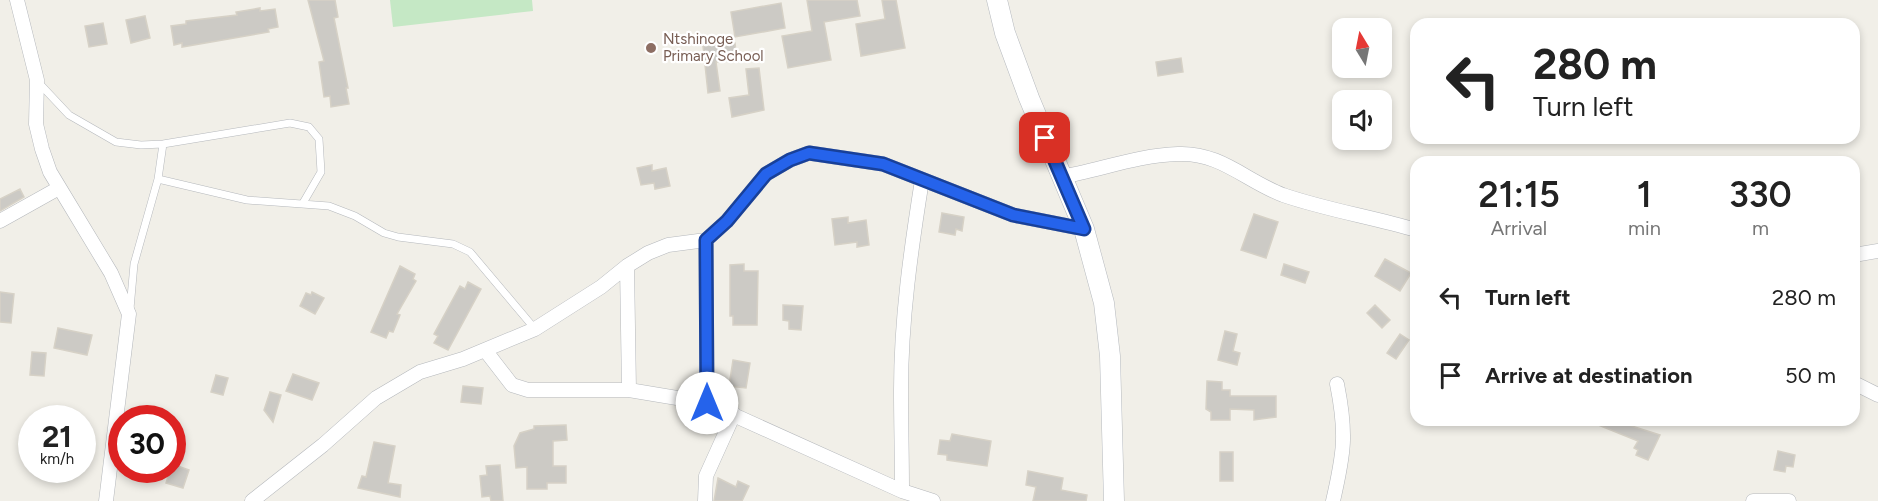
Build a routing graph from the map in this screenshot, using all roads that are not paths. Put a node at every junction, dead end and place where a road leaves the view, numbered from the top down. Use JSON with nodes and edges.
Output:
{"nodes":[{"id":1,"x":17,"y":0,"type":"edge"},
{"id":2,"x":997,"y":0,"type":"edge"},
{"id":3,"x":37,"y":80,"type":"junction"},
{"id":4,"x":163,"y":144,"type":"junction"},
{"id":5,"x":1061,"y":177,"type":"junction"},
{"id":6,"x":158,"y":179,"type":"junction"},
{"id":7,"x":922,"y":180,"type":"junction"},
{"id":8,"x":59,"y":188,"type":"junction"},
{"id":9,"x":303,"y":203,"type":"junction"},
{"id":10,"x":0,"y":221,"type":"edge"},
{"id":11,"x":1410,"y":228,"type":"edge"},
{"id":12,"x":1084,"y":229,"type":"junction"},
{"id":13,"x":706,"y":240,"type":"junction"},
{"id":14,"x":1878,"y":251,"type":"edge"},
{"id":15,"x":1860,"y":254,"type":"edge"},
{"id":16,"x":627,"y":266,"type":"junction"},
{"id":17,"x":129,"y":314,"type":"junction"},
{"id":18,"x":535,"y":329,"type":"junction"},
{"id":19,"x":485,"y":350,"type":"junction"},
{"id":20,"x":1337,"y":384,"type":"dead end"},
{"id":21,"x":1860,"y":386,"type":"edge"},
{"id":22,"x":629,"y":390,"type":"junction"},
{"id":23,"x":1878,"y":395,"type":"edge"},
{"id":24,"x":707,"y":403,"type":"junction"},
{"id":25,"x":734,"y":414,"type":"junction"},
{"id":26,"x":902,"y":490,"type":"junction"},
{"id":27,"x":106,"y":501,"type":"edge"},
{"id":28,"x":252,"y":501,"type":"edge"},
{"id":29,"x":705,"y":501,"type":"edge"},
{"id":30,"x":933,"y":501,"type":"edge"},
{"id":31,"x":1114,"y":501,"type":"edge"},
{"id":32,"x":1333,"y":501,"type":"edge"},
{"id":33,"x":1753,"y":501,"type":"edge"},
{"id":34,"x":1789,"y":501,"type":"edge"}],
"edges":[{"from":1,"to":3,"type":"street"},
{"from":2,"to":5,"type":"street"},
{"from":3,"to":4,"type":"lane"},
{"from":3,"to":8,"type":"street"},
{"from":4,"to":6,"type":"lane"},
{"from":4,"to":9,"type":"lane"},
{"from":5,"to":11,"type":"street"},
{"from":5,"to":12,"type":"street"},
{"from":6,"to":9,"type":"lane"},
{"from":6,"to":17,"type":"lane"},
{"from":7,"to":12,"type":"street"},
{"from":7,"to":13,"type":"street"},
{"from":7,"to":26,"type":"street"},
{"from":8,"to":10,"type":"street"},
{"from":8,"to":17,"type":"street"},
{"from":9,"to":18,"type":"lane"},
{"from":12,"to":31,"type":"street"},
{"from":13,"to":16,"type":"street"},
{"from":13,"to":24,"type":"street"},
{"from":14,"to":15,"type":"street"},
{"from":16,"to":18,"type":"street"},
{"from":16,"to":22,"type":"street"},
{"from":17,"to":27,"type":"street"},
{"from":18,"to":19,"type":"street"},
{"from":19,"to":22,"type":"street"},
{"from":19,"to":28,"type":"street"},
{"from":20,"to":32,"type":"street"},
{"from":21,"to":23,"type":"street"},
{"from":22,"to":24,"type":"street"},
{"from":24,"to":25,"type":"street"},
{"from":25,"to":26,"type":"street"},
{"from":25,"to":29,"type":"street"},
{"from":26,"to":30,"type":"street"},
{"from":33,"to":34,"type":"street"}]}
